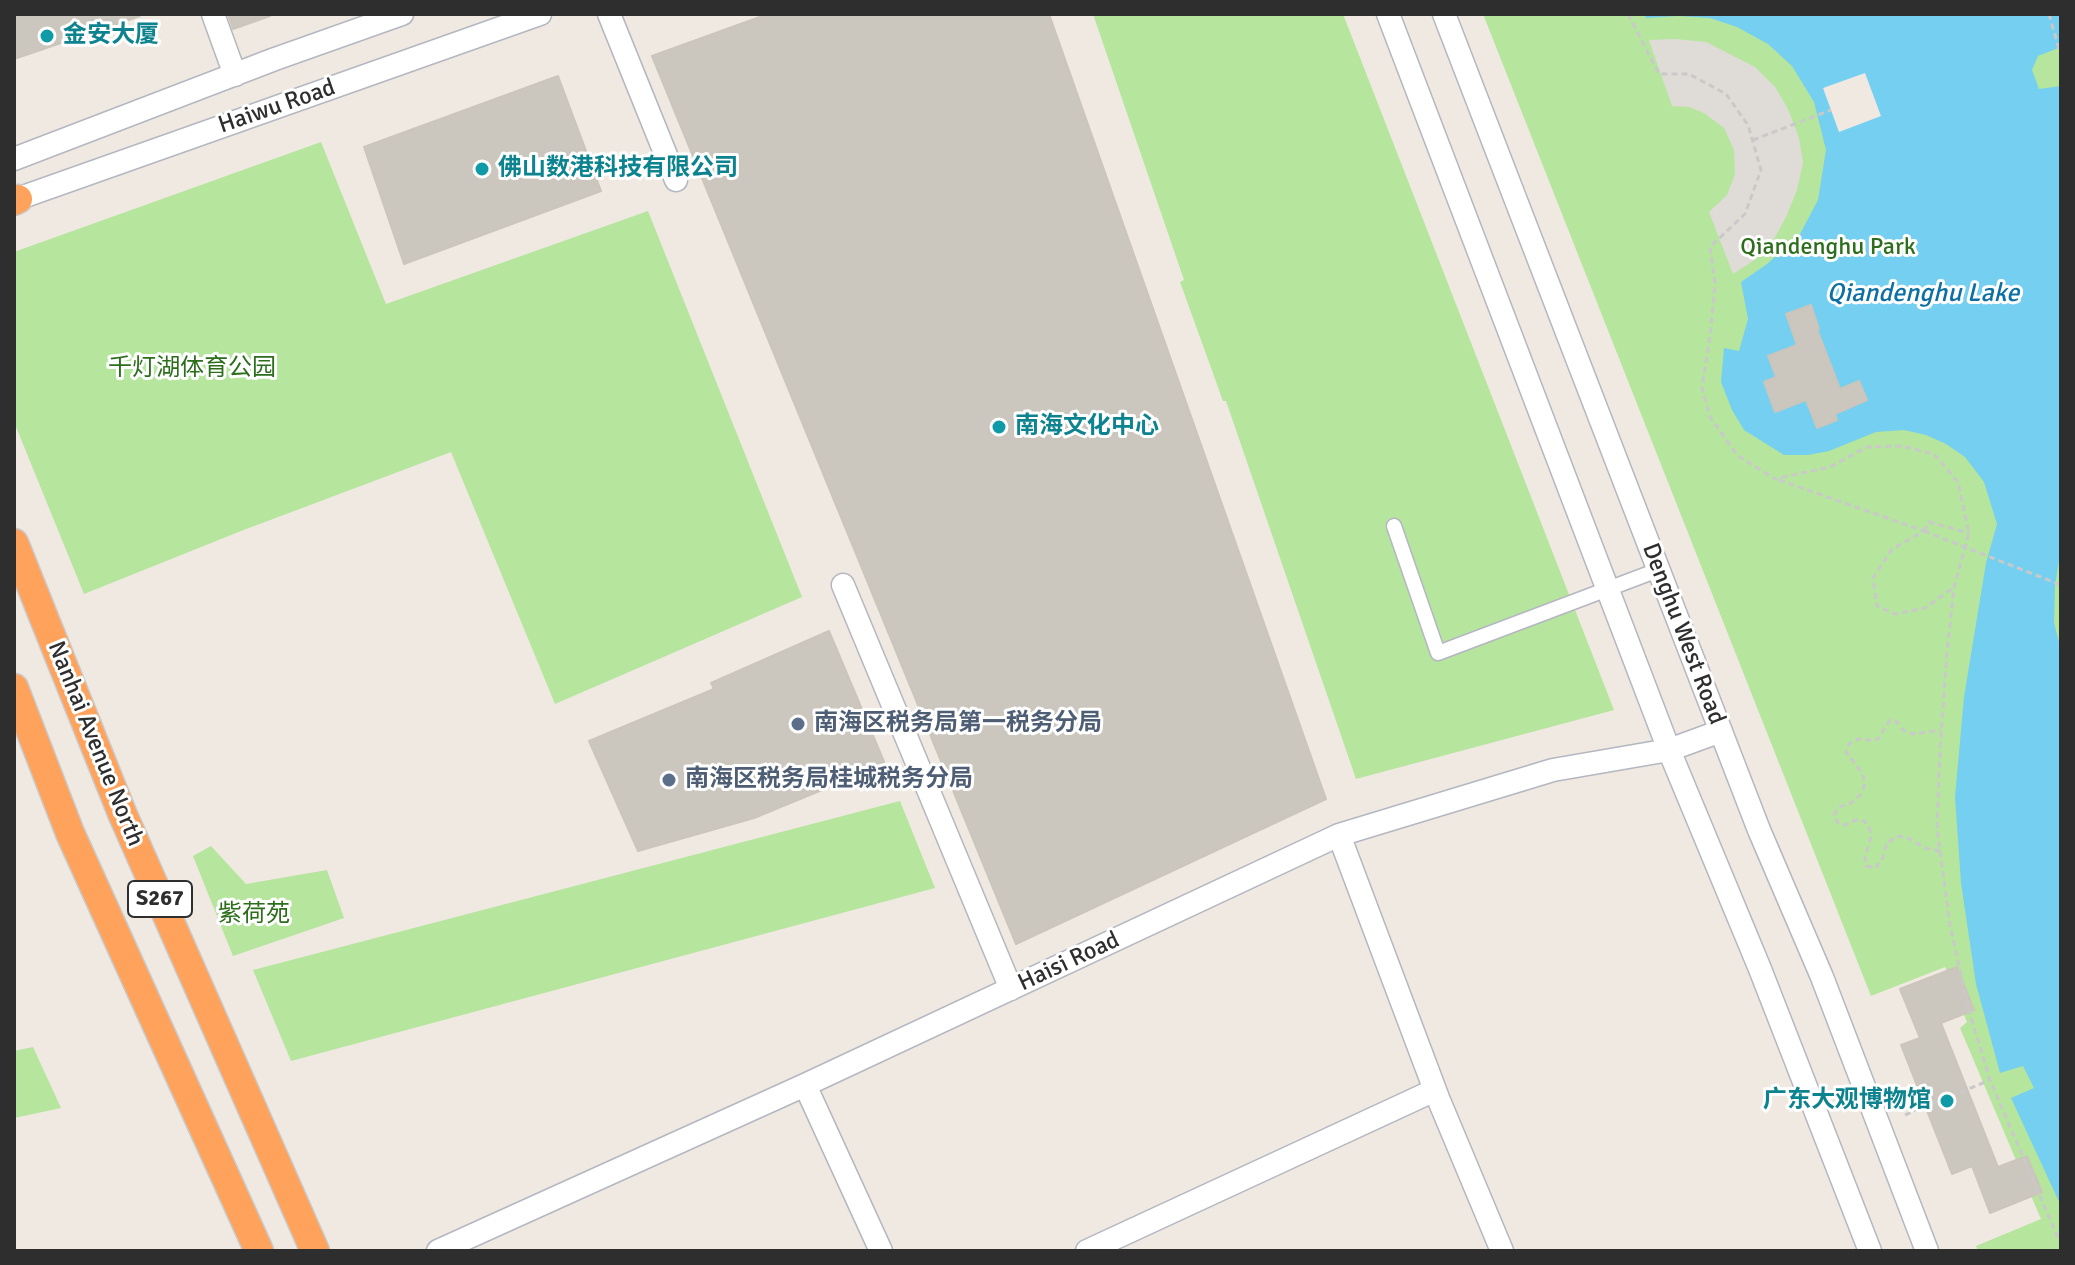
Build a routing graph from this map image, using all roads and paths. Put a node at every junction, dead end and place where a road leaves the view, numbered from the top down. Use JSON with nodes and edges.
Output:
{"nodes":[{"id":1,"x":213,"y":14,"type":"edge"},
{"id":2,"x":402,"y":14,"type":"edge"},
{"id":3,"x":540,"y":14,"type":"edge"},
{"id":4,"x":609,"y":14,"type":"edge"},
{"id":5,"x":1388,"y":14,"type":"edge"},
{"id":6,"x":1444,"y":14,"type":"edge"},
{"id":7,"x":1628,"y":14,"type":"edge"},
{"id":8,"x":2049,"y":14,"type":"edge"},
{"id":9,"x":2061,"y":56,"type":"edge"},
{"id":10,"x":235,"y":75,"type":"junction"},
{"id":11,"x":1831,"y":110,"type":"dead end"},
{"id":12,"x":1753,"y":140,"type":"junction"},
{"id":13,"x":14,"y":159,"type":"edge"},
{"id":14,"x":676,"y":180,"type":"dead end"},
{"id":15,"x":15,"y":200,"type":"edge"},
{"id":16,"x":1775,"y":479,"type":"junction"},
{"id":17,"x":1394,"y":526,"type":"dead end"},
{"id":18,"x":1924,"y":531,"type":"junction"},
{"id":19,"x":1969,"y":533,"type":"junction"},
{"id":20,"x":14,"y":543,"type":"edge"},
{"id":21,"x":1658,"y":570,"type":"junction"},
{"id":22,"x":843,"y":585,"type":"dead end"},
{"id":23,"x":2061,"y":585,"type":"edge"},
{"id":24,"x":1954,"y":587,"type":"junction"},
{"id":25,"x":1609,"y":589,"type":"junction"},
{"id":26,"x":14,"y":688,"type":"edge"},
{"id":27,"x":1941,"y":730,"type":"junction"},
{"id":28,"x":1721,"y":731,"type":"junction"},
{"id":29,"x":1669,"y":750,"type":"junction"},
{"id":30,"x":1339,"y":835,"type":"junction"},
{"id":31,"x":1940,"y":851,"type":"junction"},
{"id":32,"x":1011,"y":989,"type":"junction"},
{"id":33,"x":1990,"y":1080,"type":"junction"},
{"id":34,"x":805,"y":1085,"type":"junction"},
{"id":35,"x":1435,"y":1090,"type":"junction"},
{"id":36,"x":1905,"y":1115,"type":"dead end"},
{"id":37,"x":2061,"y":1245,"type":"edge"},
{"id":38,"x":259,"y":1251,"type":"edge"},
{"id":39,"x":315,"y":1251,"type":"edge"},
{"id":40,"x":438,"y":1251,"type":"edge"},
{"id":41,"x":881,"y":1251,"type":"edge"},
{"id":42,"x":1087,"y":1251,"type":"edge"},
{"id":43,"x":1502,"y":1251,"type":"edge"},
{"id":44,"x":1870,"y":1251,"type":"edge"},
{"id":45,"x":1927,"y":1251,"type":"edge"}],
"edges":[{"from":1,"to":10,"type":"main road"},
{"from":2,"to":10,"type":"main road"},
{"from":3,"to":15,"type":"main road","name":"Haiwu Road"},
{"from":4,"to":14,"type":"main road"},
{"from":5,"to":25,"type":"main road"},
{"from":6,"to":21,"type":"main road","name":"Denghu West Road"},
{"from":7,"to":12,"type":"path"},
{"from":8,"to":9,"type":"path"},
{"from":10,"to":13,"type":"main road"},
{"from":11,"to":12,"type":"path"},
{"from":12,"to":16,"type":"path"},
{"from":16,"to":18,"type":"path"},
{"from":16,"to":19,"type":"path"},
{"from":17,"to":25,"type":"street"},
{"from":18,"to":19,"type":"path"},
{"from":18,"to":23,"type":"path","bridge":true},
{"from":18,"to":24,"type":"path"},
{"from":19,"to":24,"type":"path"},
{"from":20,"to":39,"type":"highway","name":"Nanhai Avenue North","number":"S267"},
{"from":21,"to":25,"type":"street"},
{"from":21,"to":28,"type":"main road","name":"Denghu West Road"},
{"from":22,"to":32,"type":"main road"},
{"from":24,"to":27,"type":"path"},
{"from":25,"to":29,"type":"main road"},
{"from":26,"to":38,"type":"highway","number":"S267"},
{"from":27,"to":31,"type":"path"},
{"from":27,"to":31,"type":"path"},
{"from":28,"to":29,"type":"main road","name":"Haisi Road"},
{"from":28,"to":45,"type":"main road","name":"Denghu West Road"},
{"from":29,"to":30,"type":"main road","name":"Haisi Road"},
{"from":29,"to":44,"type":"main road"},
{"from":30,"to":32,"type":"main road","name":"Haisi Road"},
{"from":30,"to":35,"type":"main road"},
{"from":31,"to":33,"type":"path"},
{"from":32,"to":34,"type":"main road","name":"Haisi Road"},
{"from":33,"to":36,"type":"path"},
{"from":33,"to":37,"type":"path"},
{"from":34,"to":40,"type":"main road","name":"Haisi Road"},
{"from":34,"to":41,"type":"main road"},
{"from":35,"to":42,"type":"main road"},
{"from":35,"to":43,"type":"main road"}]}
